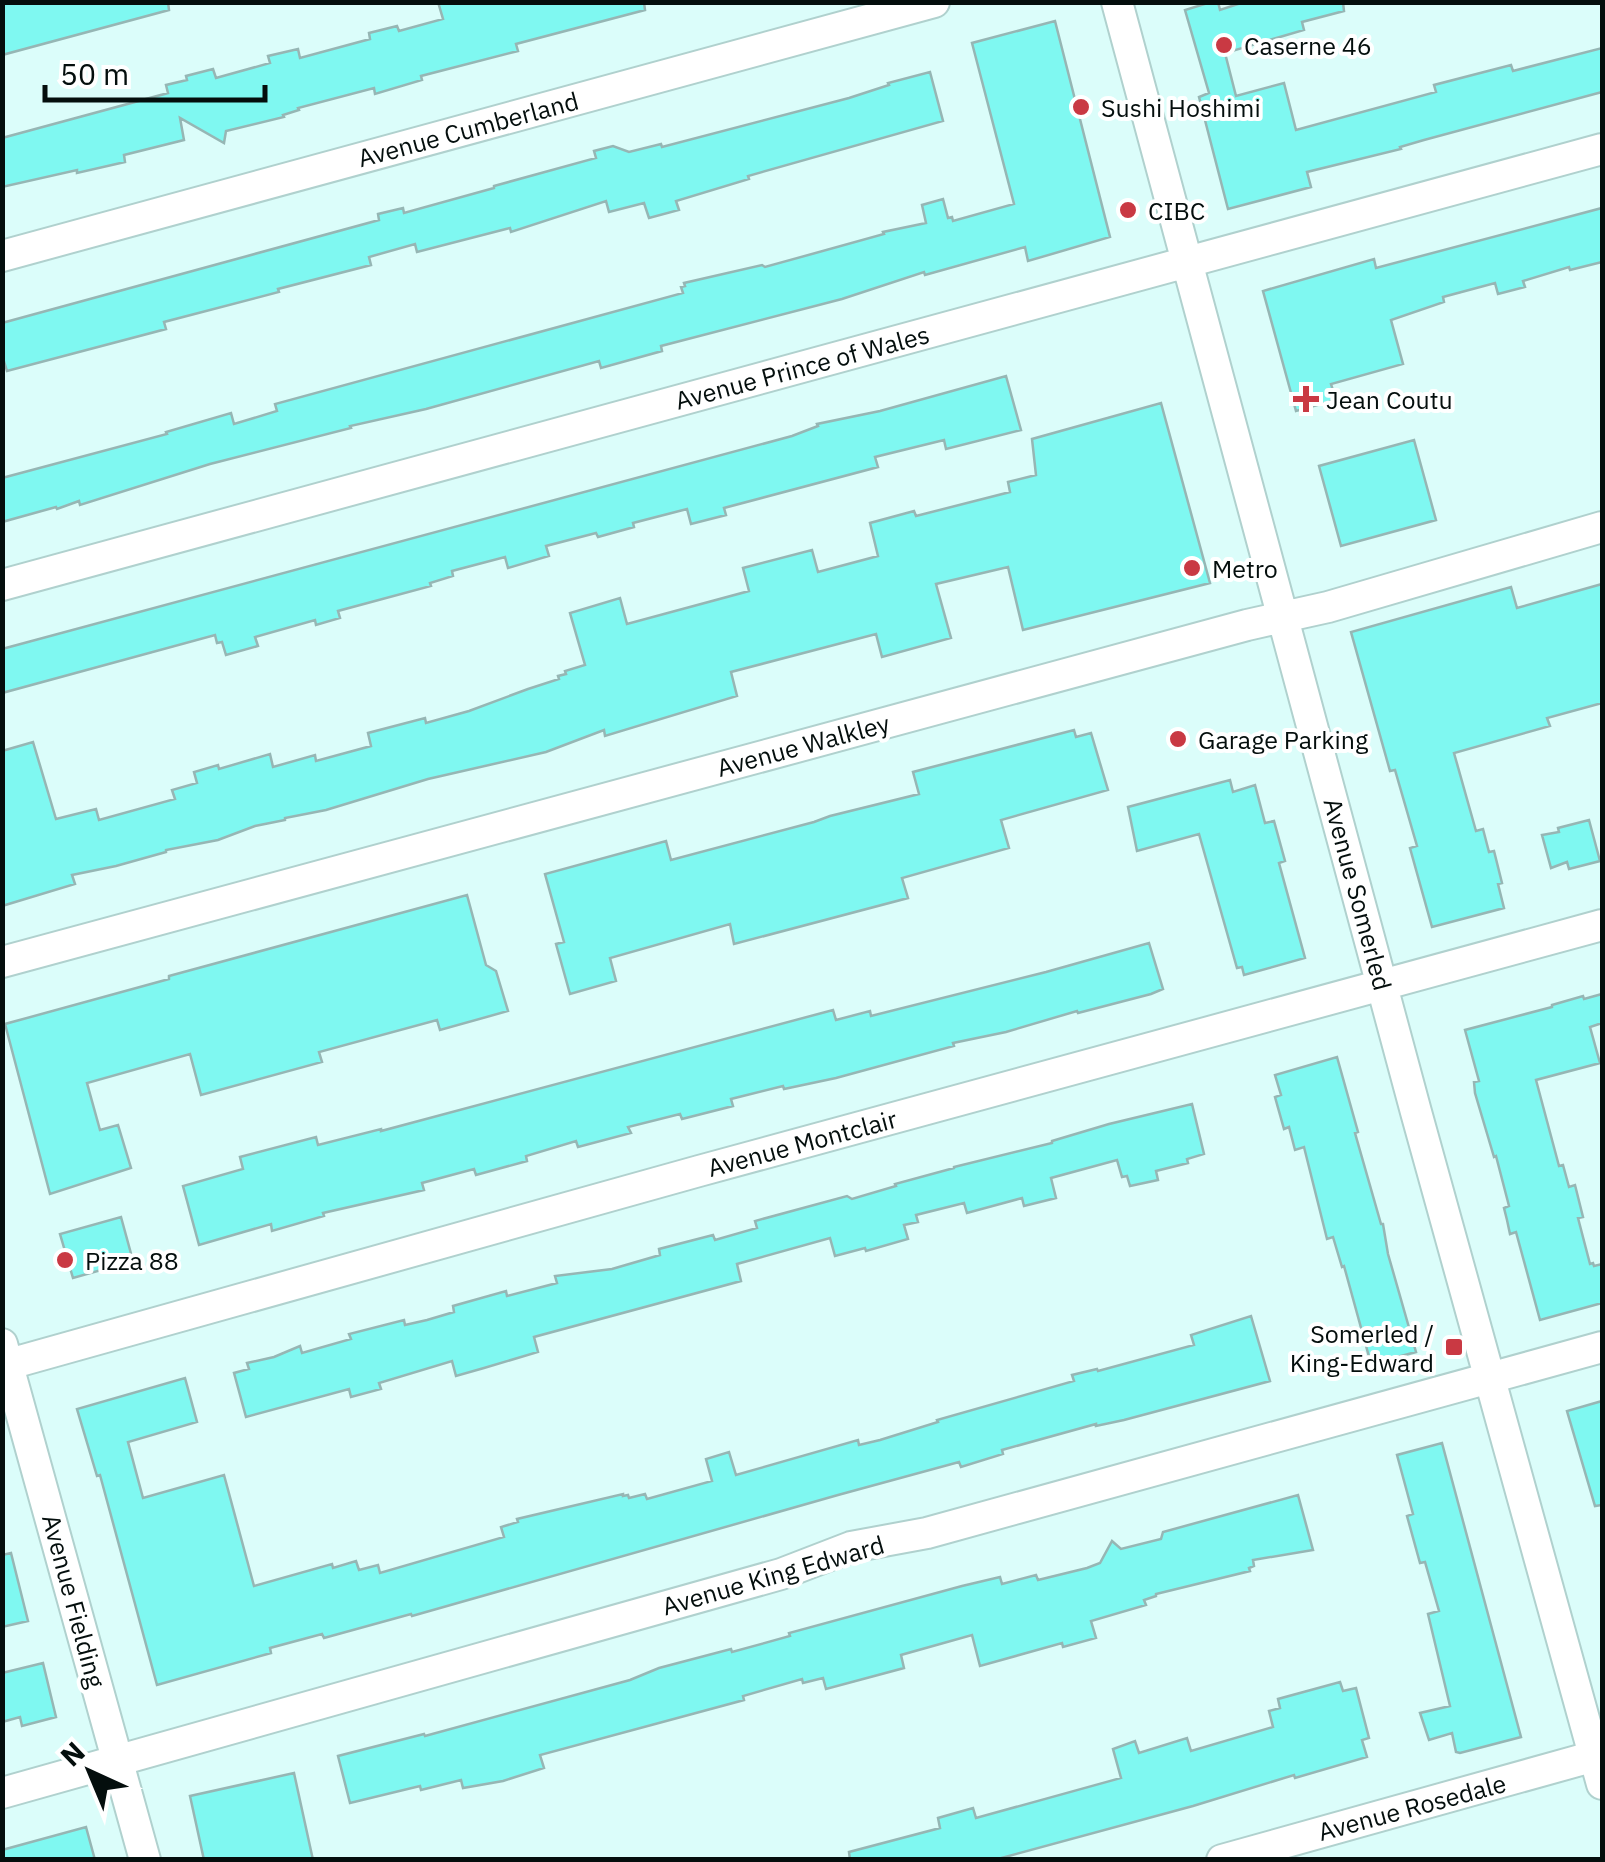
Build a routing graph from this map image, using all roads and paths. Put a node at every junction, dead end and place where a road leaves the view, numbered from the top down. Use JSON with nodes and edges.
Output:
{"nodes":[{"id":1,"x":934,"y":2,"type":"edge"},
{"id":2,"x":1118,"y":2,"type":"edge"},
{"id":3,"x":1602,"y":150,"type":"edge"},
{"id":4,"x":2,"y":256,"type":"edge"},
{"id":5,"x":1186,"y":262,"type":"junction"},
{"id":6,"x":1602,"y":527,"type":"edge"},
{"id":7,"x":2,"y":585,"type":"edge"},
{"id":8,"x":1283,"y":617,"type":"junction"},
{"id":9,"x":1602,"y":925,"type":"edge"},
{"id":10,"x":2,"y":962,"type":"edge"},
{"id":11,"x":1383,"y":984,"type":"junction"},
{"id":12,"x":1602,"y":1347,"type":"edge"},
{"id":13,"x":5,"y":1358,"type":"edge"},
{"id":14,"x":1491,"y":1378,"type":"junction"},
{"id":15,"x":118,"y":1760,"type":"junction"},
{"id":16,"x":1600,"y":1765,"type":"edge"},
{"id":17,"x":2,"y":1793,"type":"edge"},
{"id":18,"x":145,"y":1860,"type":"edge"},
{"id":19,"x":1222,"y":1860,"type":"edge"}],
"edges":[{"from":1,"to":4,"type":"street","name":"Avenue Cumberland"},
{"from":2,"to":5,"type":"street","name":"Avenue Somerled"},
{"from":3,"to":5,"type":"street","name":"Avenue Prince of Wales"},
{"from":5,"to":7,"type":"street","name":"Avenue Prince of Wales"},
{"from":5,"to":8,"type":"street","name":"Avenue Somerled"},
{"from":6,"to":8,"type":"street","name":"Avenue Walkley"},
{"from":8,"to":10,"type":"street","name":"Avenue Walkley"},
{"from":8,"to":11,"type":"street","name":"Avenue Somerled"},
{"from":9,"to":11,"type":"street","name":"Avenue Montclair"},
{"from":11,"to":13,"type":"street","name":"Avenue Montclair"},
{"from":11,"to":14,"type":"street","name":"Avenue Somerled"},
{"from":12,"to":14,"type":"street","name":"Avenue King Edward"},
{"from":13,"to":15,"type":"street","name":"Avenue Fielding"},
{"from":14,"to":15,"type":"street","name":"Avenue King Edward"},
{"from":14,"to":16,"type":"street","name":"Avenue Somerled"},
{"from":15,"to":17,"type":"street","name":"Avenue King Edward"},
{"from":15,"to":18,"type":"street","name":"Avenue Fielding"},
{"from":16,"to":19,"type":"street","name":"Avenue Rosedale"}]}
